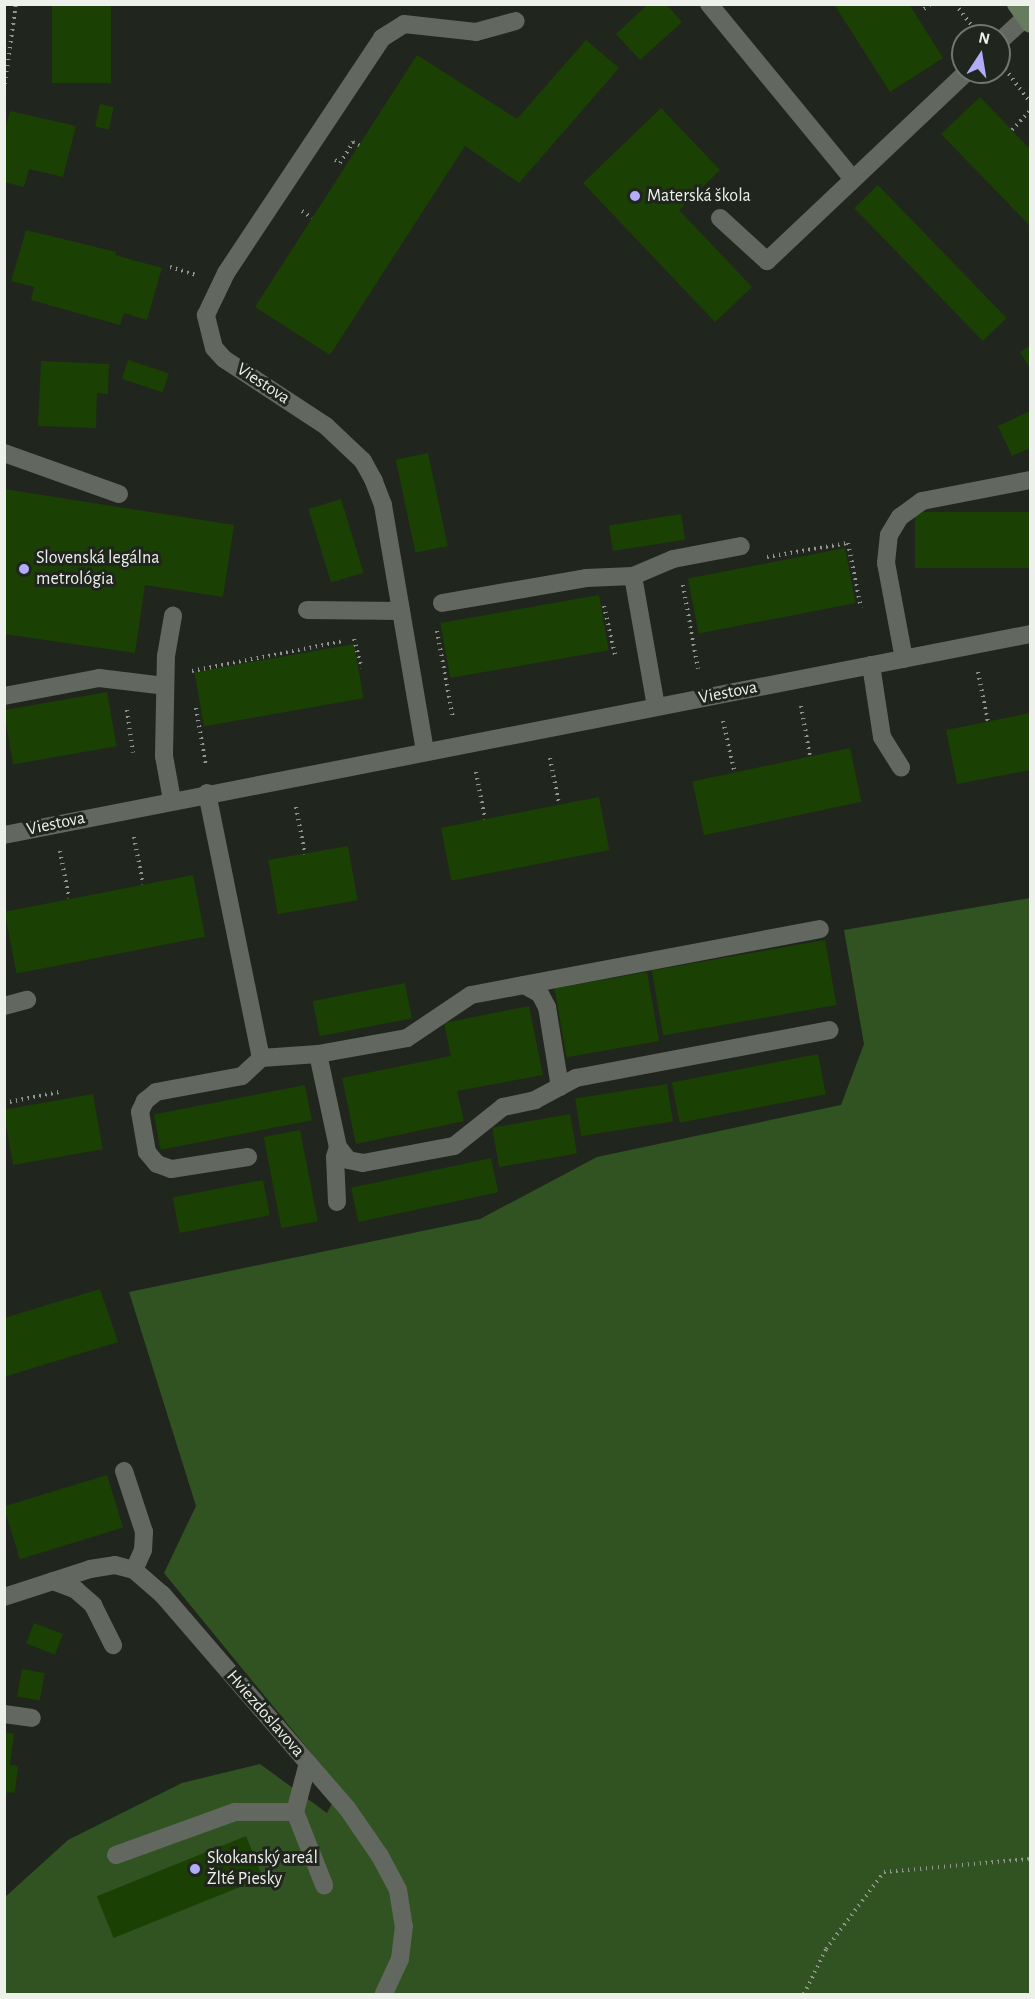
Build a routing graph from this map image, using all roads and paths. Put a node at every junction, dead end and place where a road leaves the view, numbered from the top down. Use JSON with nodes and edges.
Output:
{"nodes":[{"id":1,"x":16,"y":4,"type":"edge"},
{"id":2,"x":709,"y":4,"type":"edge"},
{"id":3,"x":932,"y":4,"type":"edge"},
{"id":4,"x":955,"y":4,"type":"edge"},
{"id":5,"x":924,"y":9,"type":"dead end"},
{"id":6,"x":1024,"y":16,"type":"edge"},
{"id":7,"x":516,"y":21,"type":"dead end"},
{"id":8,"x":970,"y":24,"type":"edge"},
{"id":9,"x":1011,"y":30,"type":"edge"},
{"id":10,"x":1011,"y":77,"type":"edge"},
{"id":11,"x":954,"y":84,"type":"edge"},
{"id":12,"x":4,"y":90,"type":"edge"},
{"id":13,"x":1030,"y":102,"type":"edge"},
{"id":14,"x":1030,"y":111,"type":"edge"},
{"id":15,"x":1012,"y":130,"type":"dead end"},
{"id":16,"x":359,"y":145,"type":"dead end"},
{"id":17,"x":329,"y":156,"type":"dead end"},
{"id":18,"x":853,"y":179,"type":"junction"},
{"id":19,"x":296,"y":208,"type":"dead end"},
{"id":20,"x":312,"y":218,"type":"dead end"},
{"id":21,"x":720,"y":218,"type":"dead end"},
{"id":22,"x":170,"y":267,"type":"dead end"},
{"id":23,"x":202,"y":277,"type":"dead end"},
{"id":24,"x":4,"y":453,"type":"edge"},
{"id":25,"x":1030,"y":480,"type":"edge"},
{"id":26,"x":119,"y":494,"type":"dead end"},
{"id":27,"x":741,"y":546,"type":"dead end"},
{"id":28,"x":759,"y":558,"type":"dead end"},
{"id":29,"x":680,"y":572,"type":"dead end"},
{"id":30,"x":633,"y":576,"type":"junction"},
{"id":31,"x":603,"y":602,"type":"dead end"},
{"id":32,"x":442,"y":603,"type":"dead end"},
{"id":33,"x":861,"y":608,"type":"dead end"},
{"id":34,"x":307,"y":610,"type":"dead end"},
{"id":35,"x":173,"y":616,"type":"dead end"},
{"id":36,"x":403,"y":618,"type":"junction"},
{"id":37,"x":1030,"y":634,"type":"edge"},
{"id":38,"x":904,"y":659,"type":"junction"},
{"id":39,"x":871,"y":665,"type":"junction"},
{"id":40,"x":362,"y":668,"type":"dead end"},
{"id":41,"x":978,"y":670,"type":"dead end"},
{"id":42,"x":700,"y":676,"type":"dead end"},
{"id":43,"x":122,"y":679,"type":"junction"},
{"id":44,"x":191,"y":682,"type":"dead end"},
{"id":45,"x":165,"y":686,"type":"junction"},
{"id":46,"x":652,"y":686,"type":"junction"},
{"id":47,"x":4,"y":696,"type":"edge"},
{"id":48,"x":801,"y":704,"type":"dead end"},
{"id":49,"x":195,"y":705,"type":"dead end"},
{"id":50,"x":657,"y":706,"type":"junction"},
{"id":51,"x":723,"y":720,"type":"dead end"},
{"id":52,"x":988,"y":722,"type":"dead end"},
{"id":53,"x":454,"y":724,"type":"dead end"},
{"id":54,"x":425,"y":751,"type":"junction"},
{"id":55,"x":549,"y":754,"type":"dead end"},
{"id":56,"x":810,"y":756,"type":"dead end"},
{"id":57,"x":135,"y":765,"type":"dead end"},
{"id":58,"x":475,"y":768,"type":"dead end"},
{"id":59,"x":900,"y":768,"type":"dead end"},
{"id":60,"x":734,"y":770,"type":"dead end"},
{"id":61,"x":207,"y":772,"type":"dead end"},
{"id":62,"x":207,"y":793,"type":"junction"},
{"id":63,"x":172,"y":800,"type":"junction"},
{"id":64,"x":296,"y":803,"type":"dead end"},
{"id":65,"x":559,"y":804,"type":"dead end"},
{"id":66,"x":485,"y":819,"type":"dead end"},
{"id":67,"x":4,"y":835,"type":"edge"},
{"id":68,"x":133,"y":836,"type":"dead end"},
{"id":69,"x":59,"y":851,"type":"dead end"},
{"id":70,"x":305,"y":854,"type":"dead end"},
{"id":71,"x":143,"y":884,"type":"dead end"},
{"id":72,"x":69,"y":898,"type":"dead end"},
{"id":73,"x":820,"y":929,"type":"dead end"},
{"id":74,"x":524,"y":986,"type":"junction"},
{"id":75,"x":27,"y":1000,"type":"dead end"},
{"id":76,"x":4,"y":1006,"type":"edge"},
{"id":77,"x":829,"y":1030,"type":"dead end"},
{"id":78,"x":318,"y":1054,"type":"junction"},
{"id":79,"x":261,"y":1058,"type":"junction"},
{"id":80,"x":560,"y":1087,"type":"junction"},
{"id":81,"x":59,"y":1092,"type":"dead end"},
{"id":82,"x":4,"y":1103,"type":"edge"},
{"id":83,"x":339,"y":1147,"type":"junction"},
{"id":84,"x":248,"y":1157,"type":"dead end"},
{"id":85,"x":338,"y":1202,"type":"dead end"},
{"id":86,"x":124,"y":1471,"type":"dead end"},
{"id":87,"x":134,"y":1570,"type":"junction"},
{"id":88,"x":53,"y":1581,"type":"junction"},
{"id":89,"x":4,"y":1597,"type":"edge"},
{"id":90,"x":113,"y":1644,"type":"dead end"},
{"id":91,"x":4,"y":1714,"type":"edge"},
{"id":92,"x":32,"y":1718,"type":"dead end"},
{"id":93,"x":308,"y":1763,"type":"junction"},
{"id":94,"x":295,"y":1812,"type":"junction"},
{"id":95,"x":116,"y":1855,"type":"dead end"},
{"id":96,"x":1030,"y":1859,"type":"edge"},
{"id":97,"x":324,"y":1885,"type":"dead end"},
{"id":98,"x":384,"y":1995,"type":"edge"},
{"id":99,"x":804,"y":1995,"type":"edge"}],
"edges":[{"from":1,"to":12,"type":"path"},
{"from":2,"to":18,"type":"street"},
{"from":3,"to":5,"type":"path"},
{"from":4,"to":8,"type":"path"},
{"from":6,"to":9,"type":"street"},
{"from":7,"to":36,"type":"street","name":"Viestova"},
{"from":10,"to":13,"type":"path"},
{"from":11,"to":18,"type":"street"},
{"from":14,"to":15,"type":"path"},
{"from":16,"to":17,"type":"path"},
{"from":18,"to":21,"type":"street"},
{"from":19,"to":20,"type":"path"},
{"from":22,"to":23,"type":"path"},
{"from":24,"to":26,"type":"street"},
{"from":25,"to":38,"type":"street"},
{"from":27,"to":30,"type":"street"},
{"from":28,"to":33,"type":"path"},
{"from":29,"to":42,"type":"path"},
{"from":30,"to":32,"type":"street"},
{"from":30,"to":46,"type":"street"},
{"from":31,"to":46,"type":"path"},
{"from":34,"to":36,"type":"street"},
{"from":35,"to":45,"type":"street"},
{"from":36,"to":53,"type":"path"},
{"from":36,"to":54,"type":"street","name":"Viestova"},
{"from":37,"to":38,"type":"street","name":"Viestova"},
{"from":38,"to":39,"type":"street","name":"Viestova"},
{"from":39,"to":50,"type":"street","name":"Viestova"},
{"from":39,"to":59,"type":"street"},
{"from":40,"to":44,"type":"path"},
{"from":41,"to":52,"type":"path"},
{"from":43,"to":45,"type":"street"},
{"from":43,"to":47,"type":"street"},
{"from":43,"to":57,"type":"path"},
{"from":45,"to":63,"type":"street"},
{"from":46,"to":50,"type":"street"},
{"from":48,"to":56,"type":"path"},
{"from":49,"to":61,"type":"path"},
{"from":50,"to":54,"type":"street","name":"Viestova"},
{"from":51,"to":60,"type":"path"},
{"from":54,"to":62,"type":"street","name":"Viestova"},
{"from":55,"to":65,"type":"path"},
{"from":58,"to":66,"type":"path"},
{"from":62,"to":63,"type":"street","name":"Viestova"},
{"from":62,"to":79,"type":"street"},
{"from":63,"to":67,"type":"street","name":"Viestova"},
{"from":64,"to":70,"type":"path"},
{"from":68,"to":71,"type":"path"},
{"from":69,"to":72,"type":"path"},
{"from":73,"to":74,"type":"street"},
{"from":74,"to":78,"type":"street"},
{"from":74,"to":80,"type":"street"},
{"from":75,"to":76,"type":"street"},
{"from":77,"to":80,"type":"street"},
{"from":78,"to":79,"type":"street"},
{"from":78,"to":83,"type":"street"},
{"from":79,"to":84,"type":"street"},
{"from":80,"to":83,"type":"street"},
{"from":81,"to":82,"type":"path"},
{"from":83,"to":85,"type":"street"},
{"from":86,"to":87,"type":"street"},
{"from":87,"to":88,"type":"street"},
{"from":87,"to":93,"type":"street","name":"Hviezdoslavova"},
{"from":88,"to":89,"type":"street"},
{"from":88,"to":90,"type":"street"},
{"from":91,"to":92,"type":"street"},
{"from":93,"to":94,"type":"street"},
{"from":93,"to":98,"type":"street","name":"Hviezdoslavova"},
{"from":94,"to":95,"type":"street"},
{"from":94,"to":97,"type":"street"},
{"from":96,"to":99,"type":"path"}]}
